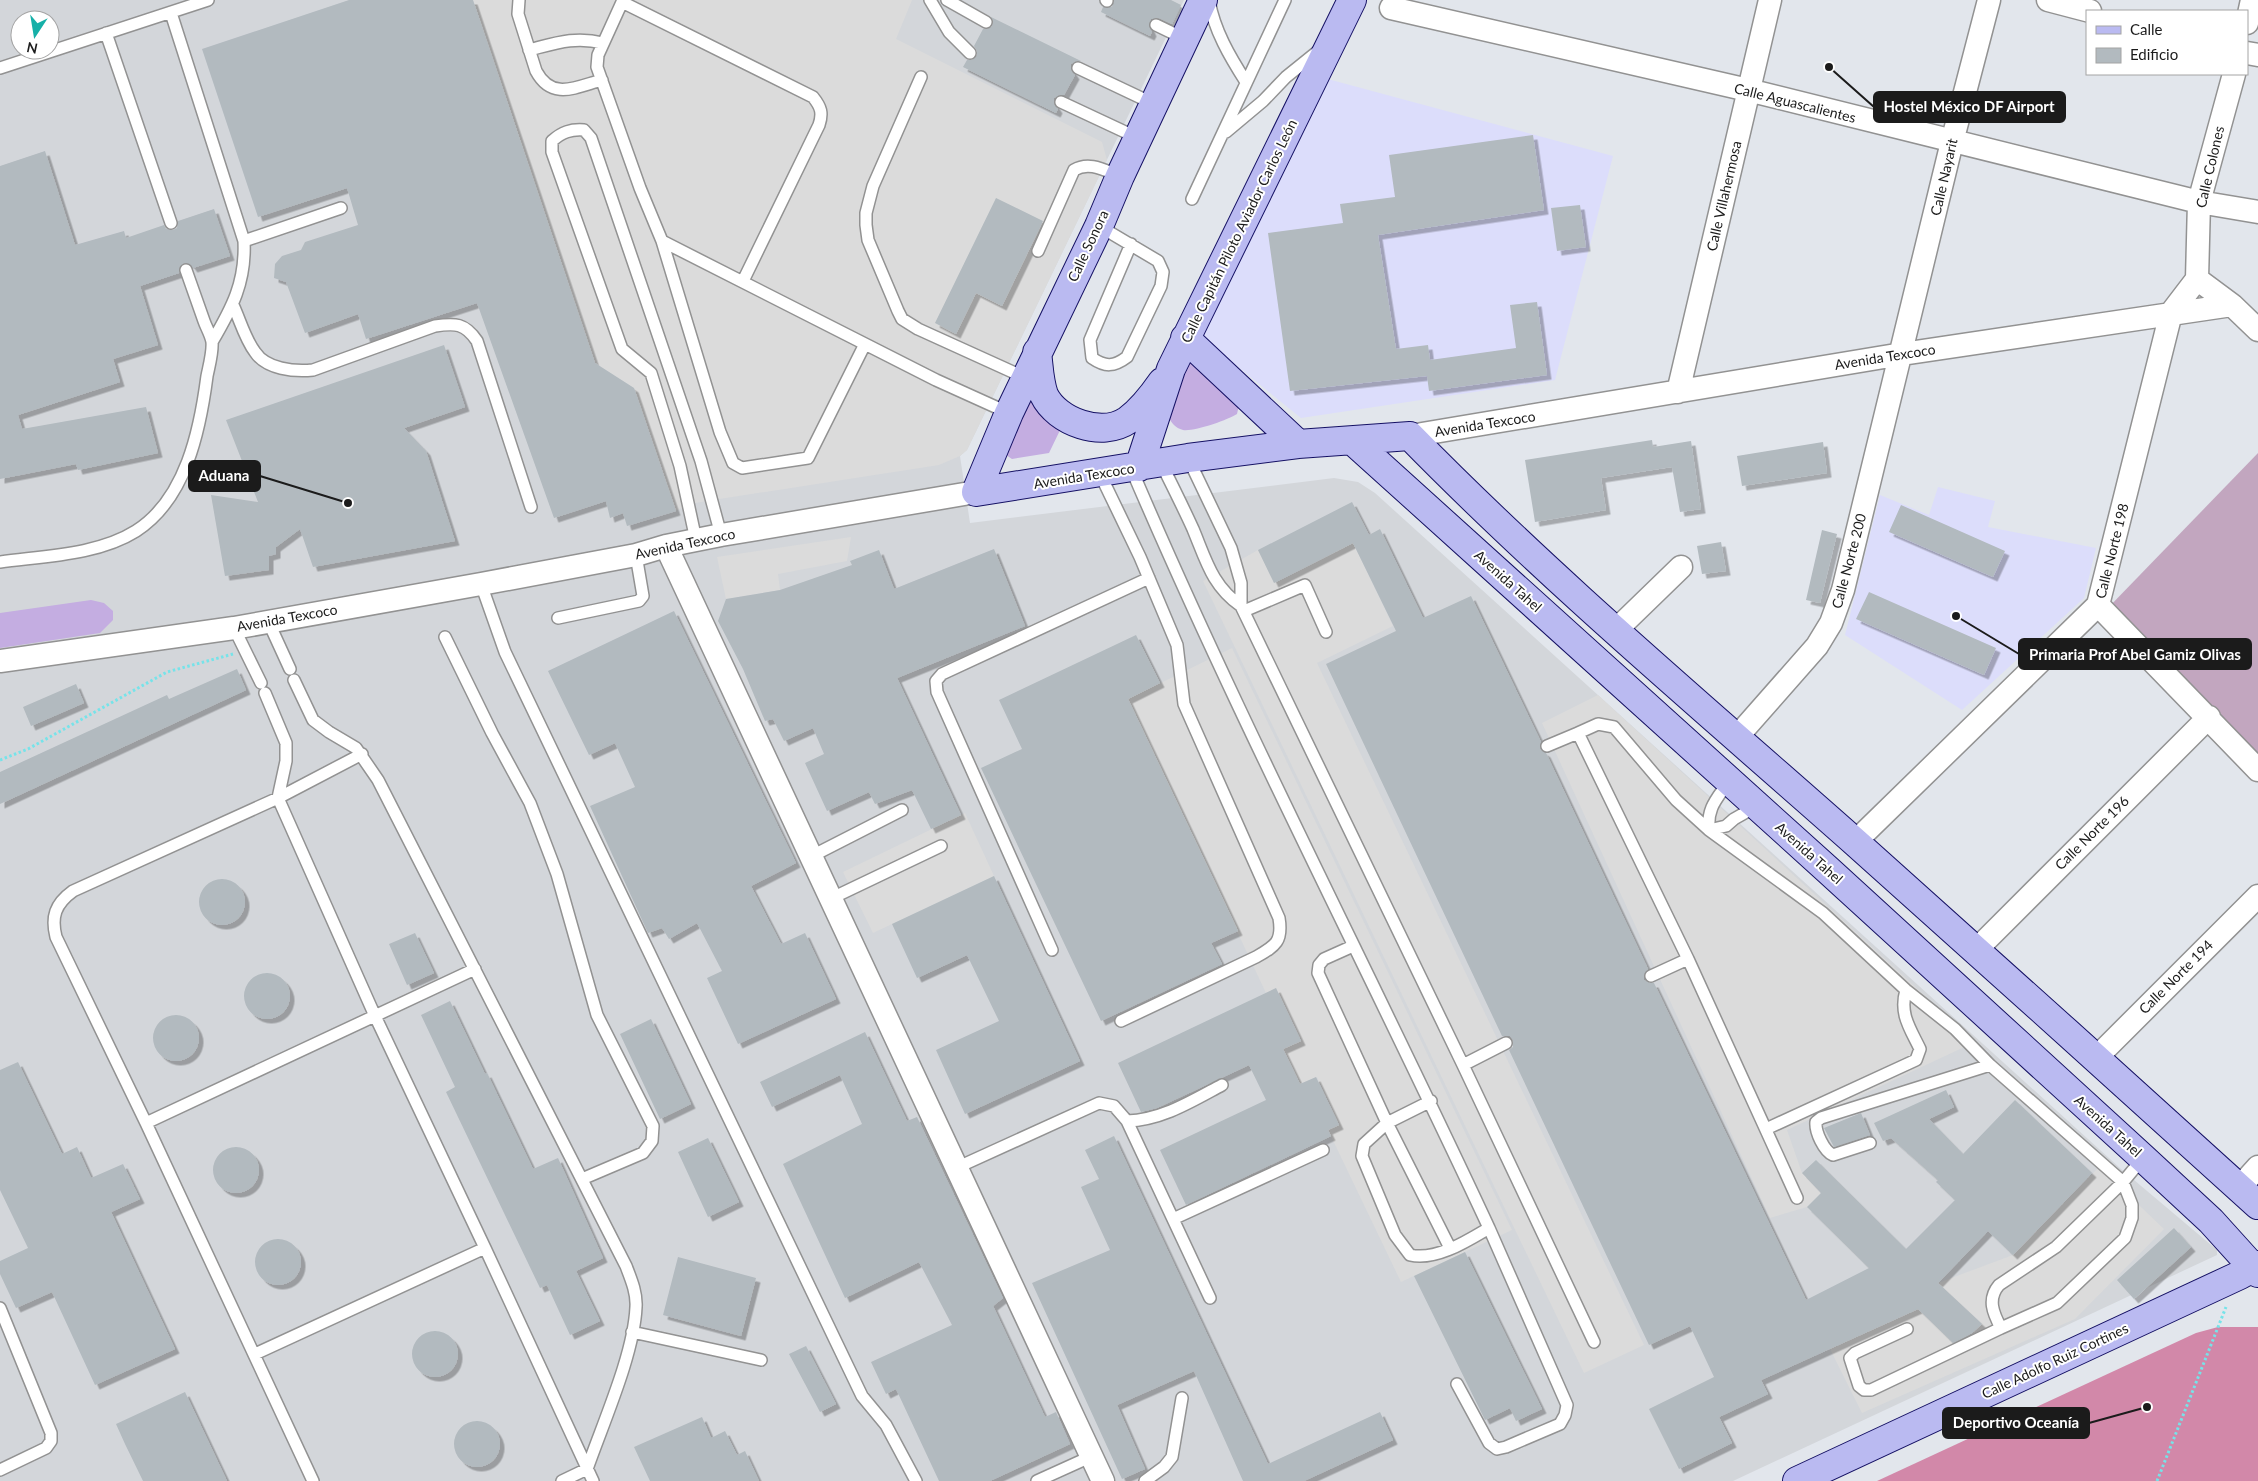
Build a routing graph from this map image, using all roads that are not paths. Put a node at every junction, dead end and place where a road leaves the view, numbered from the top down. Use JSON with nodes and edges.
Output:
{"nodes":[{"id":1,"x":208,"y":0,"type":"edge"},
{"id":2,"x":518,"y":0,"type":"edge"},
{"id":3,"x":930,"y":0,"type":"edge"},
{"id":4,"x":947,"y":0,"type":"edge"},
{"id":5,"x":1203,"y":0,"type":"edge"},
{"id":6,"x":1210,"y":0,"type":"edge"},
{"id":7,"x":1285,"y":0,"type":"edge"},
{"id":8,"x":1352,"y":0,"type":"edge"},
{"id":9,"x":1770,"y":0,"type":"edge"},
{"id":10,"x":1989,"y":0,"type":"edge"},
{"id":11,"x":2048,"y":0,"type":"edge"},
{"id":12,"x":2252,"y":0,"type":"edge"},
{"id":13,"x":622,"y":1,"type":"edge"},
{"id":14,"x":1391,"y":8,"type":"dead end"},
{"id":15,"x":2086,"y":10,"type":"edge"},
{"id":16,"x":171,"y":13,"type":"junction"},
{"id":17,"x":2248,"y":18,"type":"edge"},
{"id":18,"x":986,"y":22,"type":"dead end"},
{"id":19,"x":1156,"y":25,"type":"dead end"},
{"id":20,"x":1341,"y":25,"type":"junction"},
{"id":21,"x":106,"y":33,"type":"junction"},
{"id":22,"x":1185,"y":39,"type":"junction"},
{"id":23,"x":603,"y":43,"type":"junction"},
{"id":24,"x":529,"y":50,"type":"junction"},
{"id":25,"x":970,"y":53,"type":"dead end"},
{"id":26,"x":0,"y":68,"type":"edge"},
{"id":27,"x":1078,"y":68,"type":"dead end"},
{"id":28,"x":2234,"y":75,"type":"edge"},
{"id":29,"x":920,"y":77,"type":"dead end"},
{"id":30,"x":602,"y":80,"type":"junction"},
{"id":31,"x":1246,"y":82,"type":"junction"},
{"id":32,"x":1748,"y":90,"type":"junction"},
{"id":33,"x":1061,"y":102,"type":"dead end"},
{"id":34,"x":1154,"y":104,"type":"junction"},
{"id":35,"x":1222,"y":135,"type":"junction"},
{"id":36,"x":1138,"y":138,"type":"junction"},
{"id":37,"x":1952,"y":142,"type":"junction"},
{"id":38,"x":1120,"y":176,"type":"junction"},
{"id":39,"x":1192,"y":199,"type":"dead end"},
{"id":40,"x":2199,"y":202,"type":"junction"},
{"id":41,"x":341,"y":208,"type":"dead end"},
{"id":42,"x":2258,"y":212,"type":"edge"},
{"id":43,"x":171,"y":223,"type":"dead end"},
{"id":44,"x":1099,"y":226,"type":"junction"},
{"id":45,"x":662,"y":240,"type":"junction"},
{"id":46,"x":244,"y":241,"type":"junction"},
{"id":47,"x":1132,"y":244,"type":"junction"},
{"id":48,"x":1038,"y":251,"type":"dead end"},
{"id":49,"x":186,"y":270,"type":"dead end"},
{"id":50,"x":2197,"y":279,"type":"junction"},
{"id":51,"x":744,"y":281,"type":"junction"},
{"id":52,"x":233,"y":305,"type":"junction"},
{"id":53,"x":2232,"y":305,"type":"junction"},
{"id":54,"x":2171,"y":314,"type":"junction"},
{"id":55,"x":2258,"y":330,"type":"edge"},
{"id":56,"x":1185,"y":338,"type":"junction"},
{"id":57,"x":212,"y":342,"type":"junction"},
{"id":58,"x":865,"y":344,"type":"junction"},
{"id":59,"x":1038,"y":352,"type":"junction"},
{"id":60,"x":1902,"y":354,"type":"junction"},
{"id":61,"x":670,"y":367,"type":"junction"},
{"id":62,"x":1171,"y":370,"type":"junction"},
{"id":63,"x":651,"y":373,"type":"junction"},
{"id":64,"x":1026,"y":378,"type":"junction"},
{"id":65,"x":1678,"y":392,"type":"junction"},
{"id":66,"x":1009,"y":413,"type":"junction"},
{"id":67,"x":1410,"y":436,"type":"junction"},
{"id":68,"x":1353,"y":441,"type":"junction"},
{"id":69,"x":1298,"y":444,"type":"junction"},
{"id":70,"x":1188,"y":458,"type":"junction"},
{"id":71,"x":701,"y":461,"type":"junction"},
{"id":72,"x":680,"y":466,"type":"junction"},
{"id":73,"x":1143,"y":466,"type":"junction"},
{"id":74,"x":1100,"y":474,"type":"junction"},
{"id":75,"x":976,"y":492,"type":"junction"},
{"id":76,"x":531,"y":507,"type":"dead end"},
{"id":77,"x":721,"y":535,"type":"junction"},
{"id":78,"x":696,"y":540,"type":"junction"},
{"id":79,"x":666,"y":546,"type":"junction"},
{"id":80,"x":636,"y":555,"type":"junction"},
{"id":81,"x":0,"y":562,"type":"edge"},
{"id":82,"x":1681,"y":567,"type":"dead end"},
{"id":83,"x":1149,"y":578,"type":"junction"},
{"id":84,"x":481,"y":584,"type":"junction"},
{"id":85,"x":2098,"y":605,"type":"junction"},
{"id":86,"x":1242,"y":609,"type":"junction"},
{"id":87,"x":558,"y":618,"type":"dead end"},
{"id":88,"x":268,"y":621,"type":"junction"},
{"id":89,"x":234,"y":628,"type":"junction"},
{"id":90,"x":1615,"y":631,"type":"junction"},
{"id":91,"x":1326,"y":632,"type":"dead end"},
{"id":92,"x":445,"y":637,"type":"dead end"},
{"id":93,"x":0,"y":661,"type":"edge"},
{"id":94,"x":2209,"y":717,"type":"junction"},
{"id":95,"x":1578,"y":733,"type":"junction"},
{"id":96,"x":1736,"y":738,"type":"junction"},
{"id":97,"x":1548,"y":746,"type":"dead end"},
{"id":98,"x":362,"y":754,"type":"junction"},
{"id":99,"x":2258,"y":770,"type":"edge"},
{"id":100,"x":1730,"y":781,"type":"junction"},
{"id":101,"x":278,"y":798,"type":"junction"},
{"id":102,"x":1757,"y":806,"type":"junction"},
{"id":103,"x":902,"y":810,"type":"dead end"},
{"id":104,"x":1709,"y":830,"type":"junction"},
{"id":105,"x":1855,"y":842,"type":"junction"},
{"id":106,"x":941,"y":846,"type":"dead end"},
{"id":107,"x":810,"y":857,"type":"junction"},
{"id":108,"x":2258,"y":896,"type":"edge"},
{"id":109,"x":830,"y":899,"type":"junction"},
{"id":110,"x":1354,"y":946,"type":"junction"},
{"id":111,"x":1052,"y":950,"type":"dead end"},
{"id":112,"x":1976,"y":950,"type":"junction"},
{"id":113,"x":1688,"y":959,"type":"junction"},
{"id":114,"x":475,"y":969,"type":"junction"},
{"id":115,"x":1651,"y":976,"type":"dead end"},
{"id":116,"x":1906,"y":990,"type":"junction"},
{"id":117,"x":375,"y":1016,"type":"junction"},
{"id":118,"x":1121,"y":1021,"type":"dead end"},
{"id":119,"x":1506,"y":1043,"type":"dead end"},
{"id":120,"x":2095,"y":1059,"type":"junction"},
{"id":121,"x":1463,"y":1065,"type":"junction"},
{"id":122,"x":1990,"y":1065,"type":"junction"},
{"id":123,"x":1222,"y":1085,"type":"dead end"},
{"id":124,"x":1430,"y":1101,"type":"junction"},
{"id":125,"x":1128,"y":1121,"type":"junction"},
{"id":126,"x":146,"y":1123,"type":"junction"},
{"id":127,"x":1387,"y":1123,"type":"junction"},
{"id":128,"x":1766,"y":1129,"type":"junction"},
{"id":129,"x":1870,"y":1143,"type":"dead end"},
{"id":130,"x":1322,"y":1150,"type":"dead end"},
{"id":131,"x":2144,"y":1158,"type":"junction"},
{"id":132,"x":2258,"y":1167,"type":"edge"},
{"id":133,"x":956,"y":1168,"type":"junction"},
{"id":134,"x":582,"y":1179,"type":"junction"},
{"id":135,"x":2123,"y":1182,"type":"junction"},
{"id":136,"x":2248,"y":1197,"type":"edge"},
{"id":137,"x":1798,"y":1198,"type":"dead end"},
{"id":138,"x":1173,"y":1219,"type":"junction"},
{"id":139,"x":1489,"y":1228,"type":"junction"},
{"id":140,"x":485,"y":1248,"type":"junction"},
{"id":141,"x":1450,"y":1248,"type":"junction"},
{"id":142,"x":2252,"y":1270,"type":"edge"},
{"id":143,"x":1210,"y":1298,"type":"dead end"},
{"id":144,"x":0,"y":1308,"type":"edge"},
{"id":145,"x":2001,"y":1328,"type":"junction"},
{"id":146,"x":1907,"y":1330,"type":"dead end"},
{"id":147,"x":632,"y":1332,"type":"junction"},
{"id":148,"x":1594,"y":1342,"type":"dead end"},
{"id":149,"x":255,"y":1354,"type":"junction"},
{"id":150,"x":760,"y":1360,"type":"dead end"},
{"id":151,"x":1457,"y":1384,"type":"dead end"},
{"id":152,"x":1182,"y":1398,"type":"dead end"},
{"id":153,"x":1090,"y":1457,"type":"junction"},
{"id":154,"x":588,"y":1469,"type":"junction"},
{"id":155,"x":0,"y":1470,"type":"edge"},
{"id":156,"x":313,"y":1481,"type":"edge"},
{"id":157,"x":562,"y":1481,"type":"edge"},
{"id":158,"x":592,"y":1481,"type":"edge"},
{"id":159,"x":916,"y":1481,"type":"edge"},
{"id":160,"x":1037,"y":1481,"type":"edge"},
{"id":161,"x":1102,"y":1481,"type":"edge"},
{"id":162,"x":1145,"y":1481,"type":"edge"},
{"id":163,"x":1797,"y":1481,"type":"edge"}],
"edges":[{"from":1,"to":16,"type":"lane"},
{"from":2,"to":24,"type":"lane"},
{"from":3,"to":25,"type":"lane"},
{"from":4,"to":18,"type":"lane"},
{"from":5,"to":22,"type":"street","name":"Calle Sonora"},
{"from":6,"to":31,"type":"lane"},
{"from":7,"to":31,"type":"lane"},
{"from":8,"to":20,"type":"street","name":"Calle Capitán Piloto Aviador Carlos León"},
{"from":9,"to":32,"type":"street","name":"Calle Villahermosa"},
{"from":10,"to":37,"type":"street","name":"Calle Nayarit"},
{"from":11,"to":15,"type":"street"},
{"from":12,"to":17,"type":"street"},
{"from":13,"to":23,"type":"lane"},
{"from":13,"to":51,"type":"lane"},
{"from":14,"to":32,"type":"street","name":"Calle Aguascalientes"},
{"from":16,"to":21,"type":"lane"},
{"from":16,"to":46,"type":"lane"},
{"from":19,"to":22,"type":"lane"},
{"from":20,"to":35,"type":"lane"},
{"from":20,"to":56,"type":"street","name":"Calle Capitán Piloto Aviador Carlos León"},
{"from":21,"to":26,"type":"lane"},
{"from":21,"to":43,"type":"lane"},
{"from":22,"to":34,"type":"street","name":"Calle Sonora"},
{"from":23,"to":24,"type":"lane"},
{"from":23,"to":30,"type":"lane"},
{"from":24,"to":30,"type":"lane"},
{"from":27,"to":34,"type":"lane"},
{"from":28,"to":40,"type":"street","name":"Calle Colones"},
{"from":29,"to":64,"type":"lane"},
{"from":30,"to":45,"type":"lane"},
{"from":31,"to":35,"type":"lane"},
{"from":32,"to":37,"type":"street","name":"Calle Aguascalientes"},
{"from":32,"to":65,"type":"street","name":"Calle Villahermosa"},
{"from":33,"to":36,"type":"lane"},
{"from":34,"to":36,"type":"street","name":"Calle Sonora"},
{"from":35,"to":39,"type":"lane"},
{"from":36,"to":38,"type":"street","name":"Calle Sonora"},
{"from":37,"to":40,"type":"street","name":"Calle Aguascalientes"},
{"from":37,"to":60,"type":"street","name":"Calle Nayarit"},
{"from":38,"to":44,"type":"street","name":"Calle Sonora"},
{"from":38,"to":48,"type":"lane"},
{"from":40,"to":42,"type":"street","name":"Calle Aguascalientes"},
{"from":40,"to":50,"type":"street","name":"Calle Colones"},
{"from":41,"to":46,"type":"lane"},
{"from":44,"to":47,"type":"lane"},
{"from":44,"to":59,"type":"street","name":"Calle Sonora"},
{"from":45,"to":51,"type":"lane"},
{"from":45,"to":58,"type":"lane"},
{"from":46,"to":52,"type":"lane"},
{"from":47,"to":47,"type":"lane"},
{"from":49,"to":57,"type":"lane"},
{"from":50,"to":53,"type":"street"},
{"from":50,"to":54,"type":"street"},
{"from":51,"to":58,"type":"lane"},
{"from":52,"to":57,"type":"lane"},
{"from":52,"to":76,"type":"lane"},
{"from":53,"to":54,"type":"street","name":"Avenida Texcoco"},
{"from":53,"to":55,"type":"street"},
{"from":54,"to":60,"type":"street","name":"Avenida Texcoco"},
{"from":54,"to":85,"type":"street","name":"Calle Norte 198"},
{"from":56,"to":62,"type":"street","name":"Calle Capitán Piloto Aviador Carlos León"},
{"from":56,"to":69,"type":"street"},
{"from":57,"to":81,"type":"lane"},
{"from":58,"to":66,"type":"lane"},
{"from":59,"to":62,"type":"street"},
{"from":59,"to":64,"type":"street","name":"Calle Sonora"},
{"from":60,"to":65,"type":"street","name":"Avenida Texcoco"},
{"from":60,"to":96,"type":"street","name":"Calle Norte 200"},
{"from":61,"to":63,"type":"lane"},
{"from":61,"to":63,"type":"lane"},
{"from":61,"to":71,"type":"lane"},
{"from":62,"to":73,"type":"street","name":"Calle Capitán Piloto Aviador Carlos León"},
{"from":63,"to":72,"type":"lane"},
{"from":64,"to":66,"type":"street","name":"Calle Sonora"},
{"from":65,"to":67,"type":"street","name":"Avenida Texcoco"},
{"from":66,"to":75,"type":"street","name":"Calle Sonora"},
{"from":67,"to":68,"type":"street","name":"Avenida Texcoco"},
{"from":67,"to":90,"type":"street"},
{"from":68,"to":69,"type":"street","name":"Avenida Texcoco"},
{"from":68,"to":100,"type":"street","name":"Avenida Tahel"},
{"from":69,"to":70,"type":"street","name":"Avenida Texcoco"},
{"from":70,"to":73,"type":"street","name":"Avenida Texcoco"},
{"from":70,"to":86,"type":"lane"},
{"from":71,"to":72,"type":"lane"},
{"from":71,"to":77,"type":"lane"},
{"from":72,"to":78,"type":"lane"},
{"from":73,"to":74,"type":"street","name":"Avenida Texcoco"},
{"from":73,"to":86,"type":"lane"},
{"from":73,"to":110,"type":"lane"},
{"from":74,"to":75,"type":"street","name":"Avenida Texcoco"},
{"from":74,"to":83,"type":"lane"},
{"from":75,"to":77,"type":"street","name":"Avenida Texcoco"},
{"from":77,"to":78,"type":"street","name":"Avenida Texcoco"},
{"from":78,"to":79,"type":"street","name":"Avenida Texcoco"},
{"from":79,"to":80,"type":"street","name":"Avenida Texcoco"},
{"from":79,"to":107,"type":"street"},
{"from":80,"to":84,"type":"street","name":"Avenida Texcoco"},
{"from":80,"to":87,"type":"lane"},
{"from":82,"to":90,"type":"street"},
{"from":83,"to":111,"type":"lane"},
{"from":83,"to":118,"type":"lane"},
{"from":84,"to":88,"type":"street","name":"Avenida Texcoco"},
{"from":84,"to":159,"type":"lane"},
{"from":85,"to":94,"type":"street"},
{"from":85,"to":105,"type":"street","name":"Calle Norte 198"},
{"from":86,"to":91,"type":"lane"},
{"from":86,"to":121,"type":"lane"},
{"from":88,"to":89,"type":"street","name":"Avenida Texcoco"},
{"from":88,"to":98,"type":"lane"},
{"from":89,"to":93,"type":"street","name":"Avenida Texcoco"},
{"from":89,"to":101,"type":"lane"},
{"from":90,"to":96,"type":"street"},
{"from":92,"to":134,"type":"lane"},
{"from":94,"to":99,"type":"street"},
{"from":94,"to":112,"type":"street","name":"Calle Norte 196"},
{"from":95,"to":97,"type":"lane"},
{"from":95,"to":104,"type":"lane"},
{"from":95,"to":113,"type":"lane"},
{"from":96,"to":105,"type":"street"},
{"from":98,"to":101,"type":"lane"},
{"from":98,"to":114,"type":"lane"},
{"from":100,"to":102,"type":"street","name":"Avenida Tahel"},
{"from":100,"to":104,"type":"lane"},
{"from":101,"to":117,"type":"lane"},
{"from":101,"to":126,"type":"lane"},
{"from":102,"to":104,"type":"lane"},
{"from":102,"to":131,"type":"street","name":"Avenida Tahel"},
{"from":103,"to":107,"type":"lane"},
{"from":104,"to":116,"type":"lane"},
{"from":105,"to":112,"type":"street"},
{"from":106,"to":109,"type":"lane"},
{"from":107,"to":109,"type":"street"},
{"from":108,"to":120,"type":"street","name":"Calle Norte 194"},
{"from":109,"to":133,"type":"street"},
{"from":110,"to":124,"type":"lane"},
{"from":110,"to":127,"type":"lane"},
{"from":112,"to":120,"type":"street"},
{"from":113,"to":115,"type":"lane"},
{"from":113,"to":128,"type":"lane"},
{"from":114,"to":117,"type":"lane"},
{"from":114,"to":134,"type":"lane"},
{"from":116,"to":122,"type":"lane"},
{"from":116,"to":128,"type":"lane"},
{"from":117,"to":126,"type":"lane"},
{"from":117,"to":140,"type":"lane"},
{"from":119,"to":121,"type":"lane"},
{"from":120,"to":136,"type":"street"},
{"from":121,"to":148,"type":"lane"},
{"from":122,"to":129,"type":"lane"},
{"from":122,"to":135,"type":"lane"},
{"from":123,"to":125,"type":"lane"},
{"from":124,"to":127,"type":"lane"},
{"from":124,"to":139,"type":"lane"},
{"from":125,"to":133,"type":"lane"},
{"from":125,"to":138,"type":"lane"},
{"from":126,"to":149,"type":"lane"},
{"from":127,"to":141,"type":"lane"},
{"from":127,"to":141,"type":"lane"},
{"from":128,"to":137,"type":"lane"},
{"from":130,"to":138,"type":"lane"},
{"from":131,"to":135,"type":"lane"},
{"from":131,"to":142,"type":"street","name":"Avenida Tahel"},
{"from":132,"to":136,"type":"street"},
{"from":133,"to":153,"type":"street"},
{"from":134,"to":147,"type":"lane"},
{"from":135,"to":145,"type":"lane"},
{"from":135,"to":145,"type":"lane"},
{"from":138,"to":143,"type":"lane"},
{"from":139,"to":141,"type":"lane"},
{"from":139,"to":151,"type":"lane"},
{"from":140,"to":149,"type":"lane"},
{"from":140,"to":154,"type":"lane"},
{"from":142,"to":163,"type":"street","name":"Calle Adolfo Ruiz Cortines"},
{"from":144,"to":155,"type":"lane"},
{"from":145,"to":146,"type":"lane"},
{"from":147,"to":150,"type":"lane"},
{"from":147,"to":154,"type":"lane"},
{"from":149,"to":156,"type":"lane"},
{"from":152,"to":162,"type":"lane"},
{"from":153,"to":160,"type":"lane"},
{"from":153,"to":161,"type":"street"},
{"from":154,"to":157,"type":"lane"},
{"from":154,"to":158,"type":"lane"}]}
